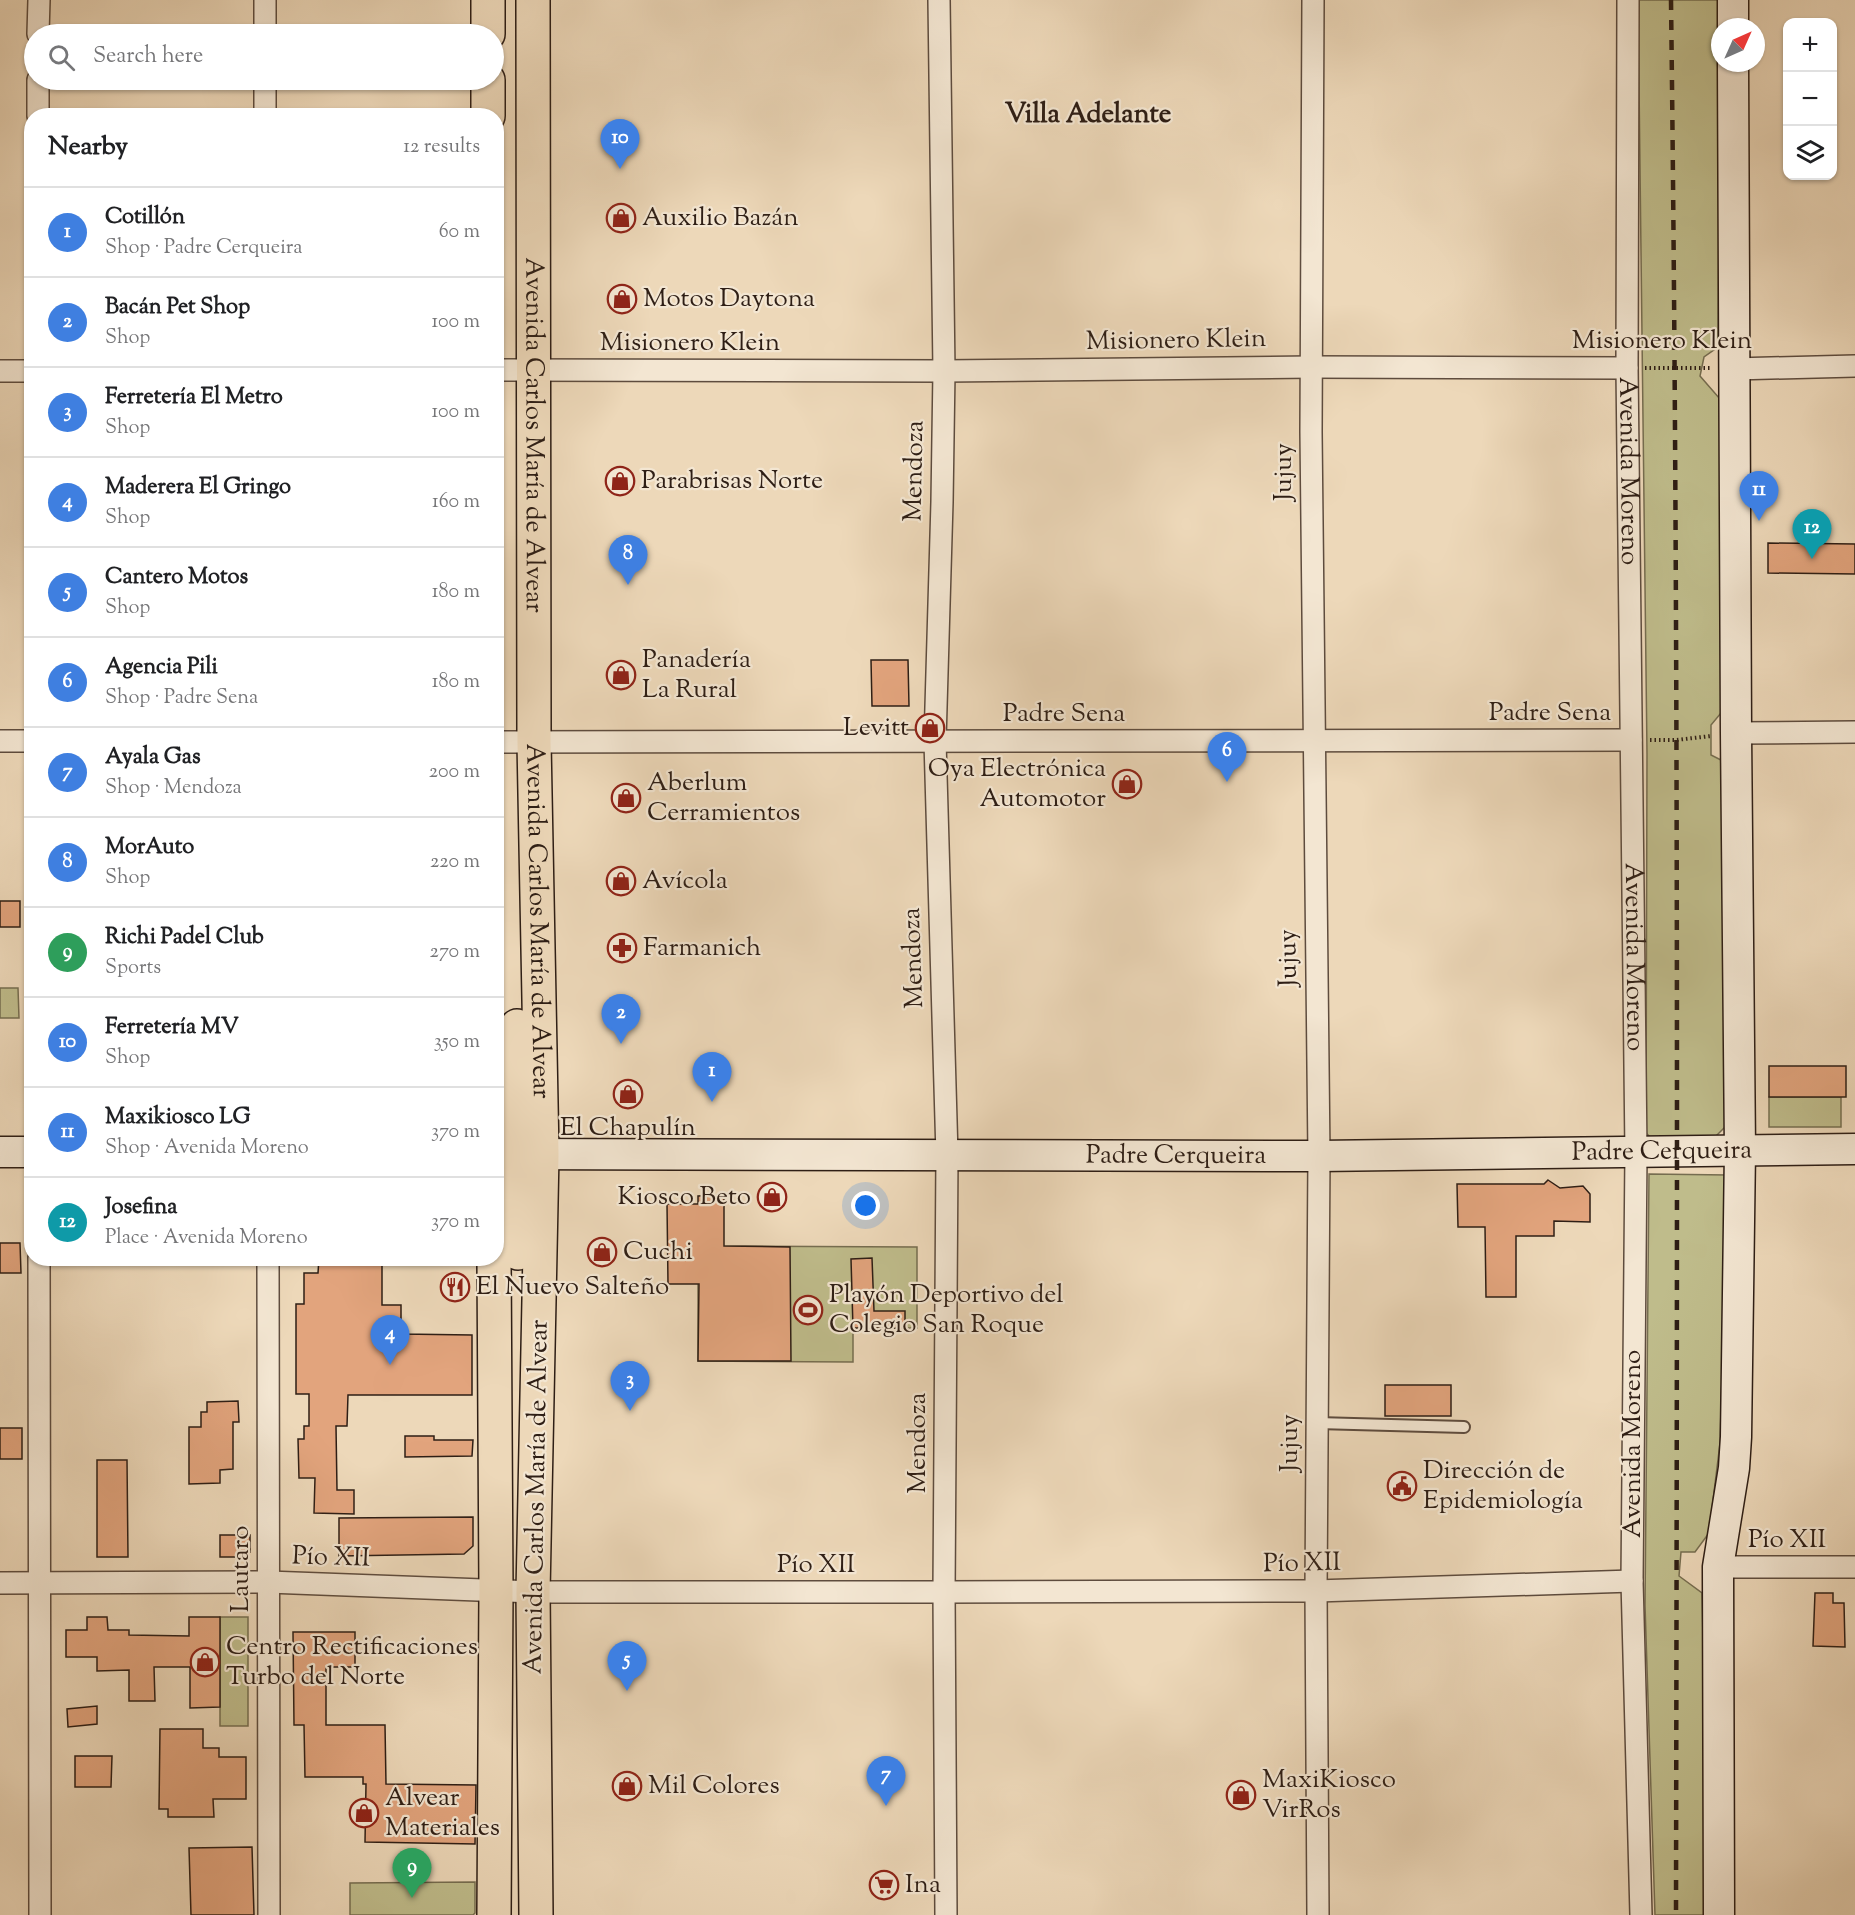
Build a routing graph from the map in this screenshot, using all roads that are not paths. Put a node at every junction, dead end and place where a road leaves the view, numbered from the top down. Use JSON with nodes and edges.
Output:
{"nodes":[{"id":1,"x":39,"y":0,"type":"edge"},
{"id":2,"x":265,"y":0,"type":"edge"},
{"id":3,"x":488,"y":0,"type":"edge"},
{"id":4,"x":513,"y":0,"type":"edge"},
{"id":5,"x":533,"y":0,"type":"edge"},
{"id":6,"x":939,"y":0,"type":"edge"},
{"id":7,"x":1313,"y":0,"type":"edge"},
{"id":8,"x":1628,"y":0,"type":"edge"},
{"id":9,"x":1733,"y":0,"type":"edge"},
{"id":10,"x":1733,"y":18,"type":"edge"},
{"id":11,"x":38,"y":24,"type":"edge"},
{"id":12,"x":265,"y":24,"type":"edge"},
{"id":13,"x":488,"y":24,"type":"edge"},
{"id":14,"x":1734,"y":72,"type":"edge"},
{"id":15,"x":38,"y":90,"type":"edge"},
{"id":16,"x":265,"y":90,"type":"edge"},
{"id":17,"x":488,"y":90,"type":"edge"},
{"id":18,"x":38,"y":108,"type":"edge"},
{"id":19,"x":265,"y":108,"type":"edge"},
{"id":20,"x":488,"y":108,"type":"edge"},
{"id":21,"x":1855,"y":366,"type":"edge"},
{"id":22,"x":1312,"y":367,"type":"junction"},
{"id":23,"x":1627,"y":368,"type":"junction"},
{"id":24,"x":1734,"y":369,"type":"junction"},
{"id":25,"x":514,"y":370,"type":"edge"},
{"id":26,"x":0,"y":371,"type":"edge"},
{"id":27,"x":24,"y":371,"type":"edge"},
{"id":28,"x":944,"y":371,"type":"junction"},
{"id":29,"x":1855,"y":732,"type":"edge"},
{"id":30,"x":1736,"y":733,"type":"junction"},
{"id":31,"x":1313,"y":740,"type":"junction"},
{"id":32,"x":1631,"y":740,"type":"junction"},
{"id":33,"x":0,"y":741,"type":"edge"},
{"id":34,"x":24,"y":741,"type":"edge"},
{"id":35,"x":935,"y":741,"type":"junction"},
{"id":36,"x":515,"y":742,"type":"edge"},
{"id":37,"x":1855,"y":1149,"type":"edge"},
{"id":38,"x":1740,"y":1150,"type":"junction"},
{"id":39,"x":0,"y":1152,"type":"edge"},
{"id":40,"x":24,"y":1152,"type":"edge"},
{"id":41,"x":1635,"y":1153,"type":"junction"},
{"id":42,"x":519,"y":1154,"type":"edge"},
{"id":43,"x":947,"y":1155,"type":"junction"},
{"id":44,"x":1319,"y":1156,"type":"junction"},
{"id":45,"x":39,"y":1266,"type":"edge"},
{"id":46,"x":268,"y":1266,"type":"edge"},
{"id":47,"x":495,"y":1266,"type":"edge"},
{"id":48,"x":1317,"y":1423,"type":"junction"},
{"id":49,"x":1464,"y":1427,"type":"dead end"},
{"id":50,"x":1718,"y":1567,"type":"junction"},
{"id":51,"x":1855,"y":1567,"type":"edge"},
{"id":52,"x":40,"y":1581,"type":"junction"},
{"id":53,"x":1632,"y":1581,"type":"junction"},
{"id":54,"x":0,"y":1582,"type":"edge"},
{"id":55,"x":267,"y":1582,"type":"junction"},
{"id":56,"x":516,"y":1591,"type":"junction"},
{"id":57,"x":1316,"y":1591,"type":"junction"},
{"id":58,"x":944,"y":1592,"type":"junction"},
{"id":59,"x":39,"y":1915,"type":"edge"},
{"id":60,"x":269,"y":1915,"type":"edge"},
{"id":61,"x":494,"y":1915,"type":"edge"},
{"id":62,"x":516,"y":1915,"type":"edge"},
{"id":63,"x":537,"y":1915,"type":"edge"},
{"id":64,"x":946,"y":1915,"type":"edge"},
{"id":65,"x":1318,"y":1915,"type":"edge"},
{"id":66,"x":1641,"y":1915,"type":"edge"},
{"id":67,"x":1719,"y":1915,"type":"edge"}],
"edges":[{"from":1,"to":11,"type":"street"},
{"from":2,"to":12,"type":"street"},
{"from":3,"to":13,"type":"main road"},
{"from":4,"to":25,"type":"main road","name":"Avenida Carlos María de Alvear"},
{"from":5,"to":25,"type":"main road","name":"Avenida Carlos María de Alvear"},
{"from":6,"to":28,"type":"street","name":"Mendoza"},
{"from":7,"to":22,"type":"street","name":"Jujuy"},
{"from":8,"to":23,"type":"street","name":"Avenida Moreno"},
{"from":9,"to":10,"type":"street"},
{"from":14,"to":24,"type":"street"},
{"from":15,"to":18,"type":"street"},
{"from":16,"to":19,"type":"street"},
{"from":17,"to":20,"type":"main road"},
{"from":21,"to":24,"type":"street","name":"Misionero Klein"},
{"from":22,"to":23,"type":"street","name":"Misionero Klein"},
{"from":22,"to":28,"type":"street","name":"Misionero Klein"},
{"from":22,"to":31,"type":"street","name":"Jujuy"},
{"from":23,"to":32,"type":"street","name":"Avenida Moreno"},
{"from":24,"to":30,"type":"street"},
{"from":25,"to":28,"type":"street","name":"Misionero Klein"},
{"from":25,"to":36,"type":"main road","name":"Avenida Carlos María de Alvear"},
{"from":26,"to":27,"type":"street"},
{"from":28,"to":35,"type":"street","name":"Mendoza"},
{"from":29,"to":30,"type":"street"},
{"from":30,"to":38,"type":"street"},
{"from":31,"to":32,"type":"street","name":"Padre Sena"},
{"from":31,"to":35,"type":"street","name":"Padre Sena"},
{"from":31,"to":44,"type":"street","name":"Jujuy"},
{"from":32,"to":41,"type":"street","name":"Avenida Moreno"},
{"from":33,"to":34,"type":"street"},
{"from":35,"to":36,"type":"street","name":"Padre Sena"},
{"from":35,"to":43,"type":"street","name":"Mendoza"},
{"from":36,"to":42,"type":"main road","name":"Avenida Carlos María de Alvear"},
{"from":37,"to":38,"type":"street","name":"Padre Cerqueira"},
{"from":38,"to":41,"type":"street","name":"Padre Cerqueira"},
{"from":38,"to":50,"type":"street"},
{"from":39,"to":40,"type":"street"},
{"from":41,"to":44,"type":"street","name":"Padre Cerqueira"},
{"from":41,"to":53,"type":"street","name":"Avenida Moreno"},
{"from":42,"to":43,"type":"street","name":"Padre Cerqueira"},
{"from":42,"to":56,"type":"main road","name":"Avenida Carlos María de Alvear"},
{"from":43,"to":44,"type":"street","name":"Padre Cerqueira"},
{"from":43,"to":58,"type":"street","name":"Mendoza"},
{"from":44,"to":48,"type":"street","name":"Jujuy"},
{"from":45,"to":52,"type":"street"},
{"from":46,"to":55,"type":"street","name":"Lautaro"},
{"from":47,"to":56,"type":"main road","name":"Avenida Carlos María de Alvear"},
{"from":48,"to":49,"type":"lane"},
{"from":48,"to":57,"type":"street","name":"Jujuy"},
{"from":50,"to":51,"type":"street","name":"Pío XII"},
{"from":50,"to":67,"type":"street"},
{"from":52,"to":54,"type":"street","name":"Pío XII"},
{"from":52,"to":55,"type":"street","name":"Pío XII"},
{"from":52,"to":59,"type":"street"},
{"from":53,"to":57,"type":"street","name":"Pío XII"},
{"from":53,"to":66,"type":"street","name":"Avenida Moreno"},
{"from":55,"to":56,"type":"street","name":"Pío XII"},
{"from":55,"to":60,"type":"street","name":"Lautaro"},
{"from":56,"to":58,"type":"street","name":"Pío XII"},
{"from":56,"to":61,"type":"main road","name":"Avenida Carlos María de Alvear"},
{"from":56,"to":62,"type":"main road","name":"Avenida Carlos María de Alvear"},
{"from":56,"to":63,"type":"main road","name":"Avenida Carlos María de Alvear"},
{"from":57,"to":58,"type":"street","name":"Pío XII"},
{"from":57,"to":65,"type":"street","name":"Jujuy"},
{"from":58,"to":64,"type":"street","name":"Mendoza"}]}
